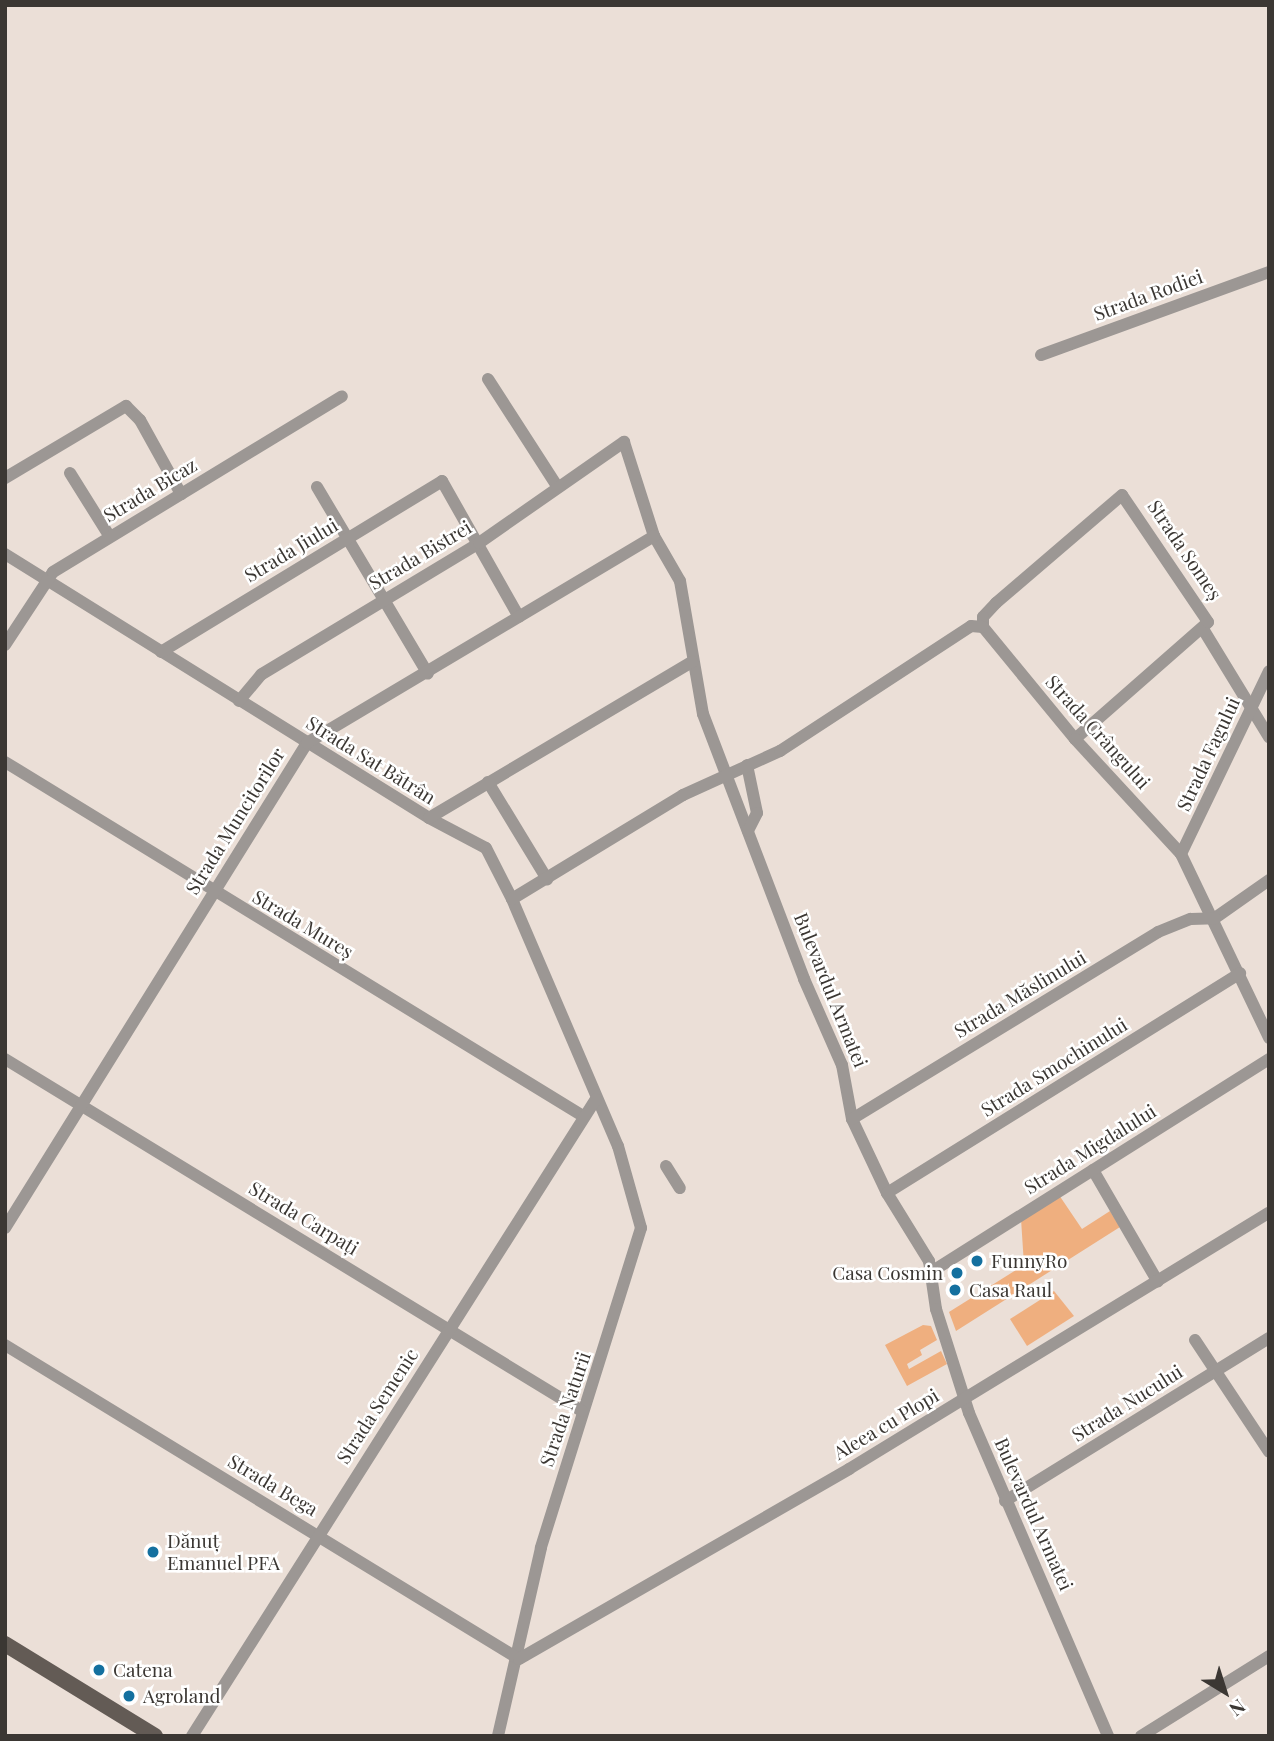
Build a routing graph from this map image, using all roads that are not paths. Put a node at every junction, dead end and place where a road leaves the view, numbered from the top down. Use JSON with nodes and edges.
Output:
{"nodes":[{"id":1,"x":1269,"y":272,"type":"edge"},
{"id":2,"x":1041,"y":355,"type":"dead end"},
{"id":3,"x":488,"y":379,"type":"dead end"},
{"id":4,"x":342,"y":396,"type":"dead end"},
{"id":5,"x":624,"y":442,"type":"joint"},
{"id":6,"x":70,"y":473,"type":"dead end"},
{"id":7,"x":5,"y":478,"type":"edge"},
{"id":8,"x":558,"y":486,"type":"junction"},
{"id":9,"x":317,"y":487,"type":"dead end"},
{"id":10,"x":181,"y":494,"type":"junction"},
{"id":11,"x":654,"y":536,"type":"junction"},
{"id":12,"x":110,"y":537,"type":"junction"},
{"id":13,"x":347,"y":539,"type":"junction"},
{"id":14,"x":479,"y":543,"type":"junction"},
{"id":15,"x":5,"y":555,"type":"edge"},
{"id":16,"x":47,"y":582,"type":"junction"},
{"id":17,"x":383,"y":601,"type":"junction"},
{"id":18,"x":519,"y":617,"type":"junction"},
{"id":19,"x":983,"y":627,"type":"junction"},
{"id":20,"x":1203,"y":629,"type":"junction"},
{"id":21,"x":5,"y":645,"type":"edge"},
{"id":22,"x":161,"y":652,"type":"junction"},
{"id":23,"x":692,"y":662,"type":"junction"},
{"id":24,"x":1269,"y":671,"type":"edge"},
{"id":25,"x":428,"y":674,"type":"junction"},
{"id":26,"x":239,"y":701,"type":"junction"},
{"id":27,"x":1251,"y":709,"type":"junction"},
{"id":28,"x":1269,"y":737,"type":"edge"},
{"id":29,"x":1075,"y":739,"type":"junction"},
{"id":30,"x":307,"y":743,"type":"junction"},
{"id":31,"x":5,"y":762,"type":"edge"},
{"id":32,"x":747,"y":765,"type":"junction"},
{"id":33,"x":724,"y":773,"type":"junction"},
{"id":34,"x":488,"y":782,"type":"junction"},
{"id":35,"x":429,"y":818,"type":"junction"},
{"id":36,"x":748,"y":831,"type":"junction"},
{"id":37,"x":1181,"y":855,"type":"junction"},
{"id":38,"x":547,"y":879,"type":"junction"},
{"id":39,"x":1269,"y":880,"type":"edge"},
{"id":40,"x":213,"y":892,"type":"junction"},
{"id":41,"x":512,"y":899,"type":"junction"},
{"id":42,"x":1214,"y":918,"type":"junction"},
{"id":43,"x":1240,"y":973,"type":"junction"},
{"id":44,"x":1269,"y":1038,"type":"edge"},
{"id":45,"x":5,"y":1059,"type":"edge"},
{"id":46,"x":1269,"y":1059,"type":"edge"},
{"id":47,"x":596,"y":1099,"type":"junction"},
{"id":48,"x":82,"y":1105,"type":"junction"},
{"id":49,"x":583,"y":1116,"type":"junction"},
{"id":50,"x":852,"y":1119,"type":"junction"},
{"id":51,"x":666,"y":1166,"type":"dead end"},
{"id":52,"x":1093,"y":1170,"type":"junction"},
{"id":53,"x":680,"y":1188,"type":"dead end"},
{"id":54,"x":887,"y":1193,"type":"junction"},
{"id":55,"x":1269,"y":1213,"type":"edge"},
{"id":56,"x":5,"y":1228,"type":"edge"},
{"id":57,"x":931,"y":1272,"type":"junction"},
{"id":58,"x":1158,"y":1282,"type":"junction"},
{"id":59,"x":450,"y":1328,"type":"junction"},
{"id":60,"x":1269,"y":1338,"type":"edge"},
{"id":61,"x":1195,"y":1339,"type":"dead end"},
{"id":62,"x":5,"y":1345,"type":"edge"},
{"id":63,"x":1216,"y":1371,"type":"junction"},
{"id":64,"x":965,"y":1400,"type":"junction"},
{"id":65,"x":582,"y":1411,"type":"junction"},
{"id":66,"x":1269,"y":1452,"type":"edge"},
{"id":67,"x":1005,"y":1501,"type":"junction"},
{"id":68,"x":318,"y":1534,"type":"junction"},
{"id":69,"x":5,"y":1644,"type":"edge"},
{"id":70,"x":1269,"y":1656,"type":"edge"},
{"id":71,"x":519,"y":1660,"type":"junction"},
{"id":72,"x":155,"y":1736,"type":"edge"},
{"id":73,"x":192,"y":1736,"type":"edge"},
{"id":74,"x":498,"y":1736,"type":"edge"},
{"id":75,"x":1108,"y":1736,"type":"edge"},
{"id":76,"x":1141,"y":1736,"type":"edge"}],
"edges":[{"from":1,"to":2,"type":"street","name":"Strada Rodiei"},
{"from":3,"to":8,"type":"street"},
{"from":4,"to":10,"type":"street","name":"Strada Bicaz"},
{"from":5,"to":8,"type":"street","name":"Strada Bistrei"},
{"from":5,"to":11,"type":"street","name":"Bulevardul Armatei"},
{"from":6,"to":12,"type":"street"},
{"from":7,"to":10,"type":"street"},
{"from":8,"to":14,"type":"street","name":"Strada Bistrei"},
{"from":9,"to":13,"type":"street"},
{"from":10,"to":12,"type":"street","name":"Strada Bicaz"},
{"from":11,"to":18,"type":"street","name":"Strada Muncitorilor"},
{"from":11,"to":23,"type":"street","name":"Bulevardul Armatei"},
{"from":12,"to":16,"type":"street","name":"Strada Bicaz"},
{"from":13,"to":14,"type":"street","name":"Strada Jiului"},
{"from":13,"to":17,"type":"street"},
{"from":13,"to":22,"type":"street","name":"Strada Jiului"},
{"from":14,"to":17,"type":"street","name":"Strada Bistrei"},
{"from":14,"to":18,"type":"street"},
{"from":15,"to":16,"type":"street","name":"Strada Sat Bătrân"},
{"from":16,"to":21,"type":"street","name":"Strada Bicaz"},
{"from":16,"to":22,"type":"street","name":"Strada Sat Bătrân"},
{"from":17,"to":25,"type":"street"},
{"from":17,"to":26,"type":"street","name":"Strada Bistrei"},
{"from":18,"to":25,"type":"street","name":"Strada Muncitorilor"},
{"from":19,"to":20,"type":"street","name":"Strada Someș"},
{"from":19,"to":29,"type":"street","name":"Strada Crângului"},
{"from":19,"to":32,"type":"street"},
{"from":20,"to":27,"type":"street","name":"Strada Someș"},
{"from":20,"to":29,"type":"street"},
{"from":22,"to":26,"type":"street","name":"Strada Sat Bătrân"},
{"from":23,"to":33,"type":"street","name":"Bulevardul Armatei"},
{"from":23,"to":34,"type":"street"},
{"from":24,"to":27,"type":"street","name":"Strada Fagului"},
{"from":25,"to":30,"type":"street","name":"Strada Muncitorilor"},
{"from":26,"to":30,"type":"street","name":"Strada Sat Bătrân"},
{"from":27,"to":28,"type":"street","name":"Strada Someș"},
{"from":27,"to":37,"type":"street","name":"Strada Fagului"},
{"from":29,"to":37,"type":"street","name":"Strada Crângului"},
{"from":30,"to":35,"type":"street","name":"Strada Sat Bătrân"},
{"from":30,"to":40,"type":"street","name":"Strada Muncitorilor"},
{"from":31,"to":40,"type":"street","name":"Strada Mureș"},
{"from":32,"to":33,"type":"street"},
{"from":32,"to":36,"type":"street"},
{"from":33,"to":36,"type":"street","name":"Bulevardul Armatei"},
{"from":33,"to":38,"type":"street"},
{"from":34,"to":35,"type":"street"},
{"from":34,"to":38,"type":"street"},
{"from":35,"to":41,"type":"street","name":"Strada Sat Bătrân"},
{"from":36,"to":50,"type":"street","name":"Bulevardul Armatei"},
{"from":37,"to":42,"type":"street","name":"Strada Crângului"},
{"from":38,"to":41,"type":"street"},
{"from":39,"to":42,"type":"street"},
{"from":40,"to":48,"type":"street","name":"Strada Muncitorilor"},
{"from":40,"to":49,"type":"street","name":"Strada Mureș"},
{"from":41,"to":47,"type":"street","name":"Strada Sat Bătrân"},
{"from":42,"to":43,"type":"street","name":"Strada Crângului"},
{"from":42,"to":50,"type":"street","name":"Strada Măslinului"},
{"from":43,"to":44,"type":"street","name":"Strada Crângului"},
{"from":43,"to":54,"type":"street","name":"Strada Smochinului"},
{"from":45,"to":48,"type":"street","name":"Strada Carpați"},
{"from":46,"to":52,"type":"street","name":"Strada Migdalului"},
{"from":47,"to":49,"type":"street","name":"Strada Semenic"},
{"from":47,"to":65,"type":"street","name":"Strada Naturii"},
{"from":48,"to":56,"type":"street","name":"Strada Muncitorilor"},
{"from":48,"to":59,"type":"street","name":"Strada Carpați"},
{"from":49,"to":59,"type":"street","name":"Strada Semenic"},
{"from":50,"to":54,"type":"street","name":"Bulevardul Armatei"},
{"from":51,"to":53,"type":"street"},
{"from":52,"to":57,"type":"street","name":"Strada Migdalului"},
{"from":52,"to":58,"type":"street"},
{"from":54,"to":57,"type":"street","name":"Bulevardul Armatei"},
{"from":55,"to":58,"type":"street","name":"Aleea cu Plopi"},
{"from":57,"to":64,"type":"street","name":"Bulevardul Armatei"},
{"from":58,"to":64,"type":"street","name":"Aleea cu Plopi"},
{"from":59,"to":65,"type":"street","name":"Strada Carpați"},
{"from":59,"to":68,"type":"street","name":"Strada Semenic"},
{"from":60,"to":63,"type":"street","name":"Strada Nucului"},
{"from":61,"to":63,"type":"street"},
{"from":62,"to":68,"type":"street","name":"Strada Bega"},
{"from":63,"to":66,"type":"street"},
{"from":63,"to":67,"type":"street","name":"Strada Nucului"},
{"from":64,"to":67,"type":"street","name":"Bulevardul Armatei"},
{"from":64,"to":71,"type":"street","name":"Aleea cu Plopi"},
{"from":65,"to":71,"type":"street","name":"Strada Naturii"},
{"from":67,"to":75,"type":"street","name":"Bulevardul Armatei"},
{"from":68,"to":71,"type":"street","name":"Strada Bega"},
{"from":68,"to":73,"type":"street","name":"Strada Semenic"},
{"from":69,"to":72,"type":"main road"},
{"from":70,"to":76,"type":"street"},
{"from":71,"to":74,"type":"street","name":"Strada Naturii"}]}
